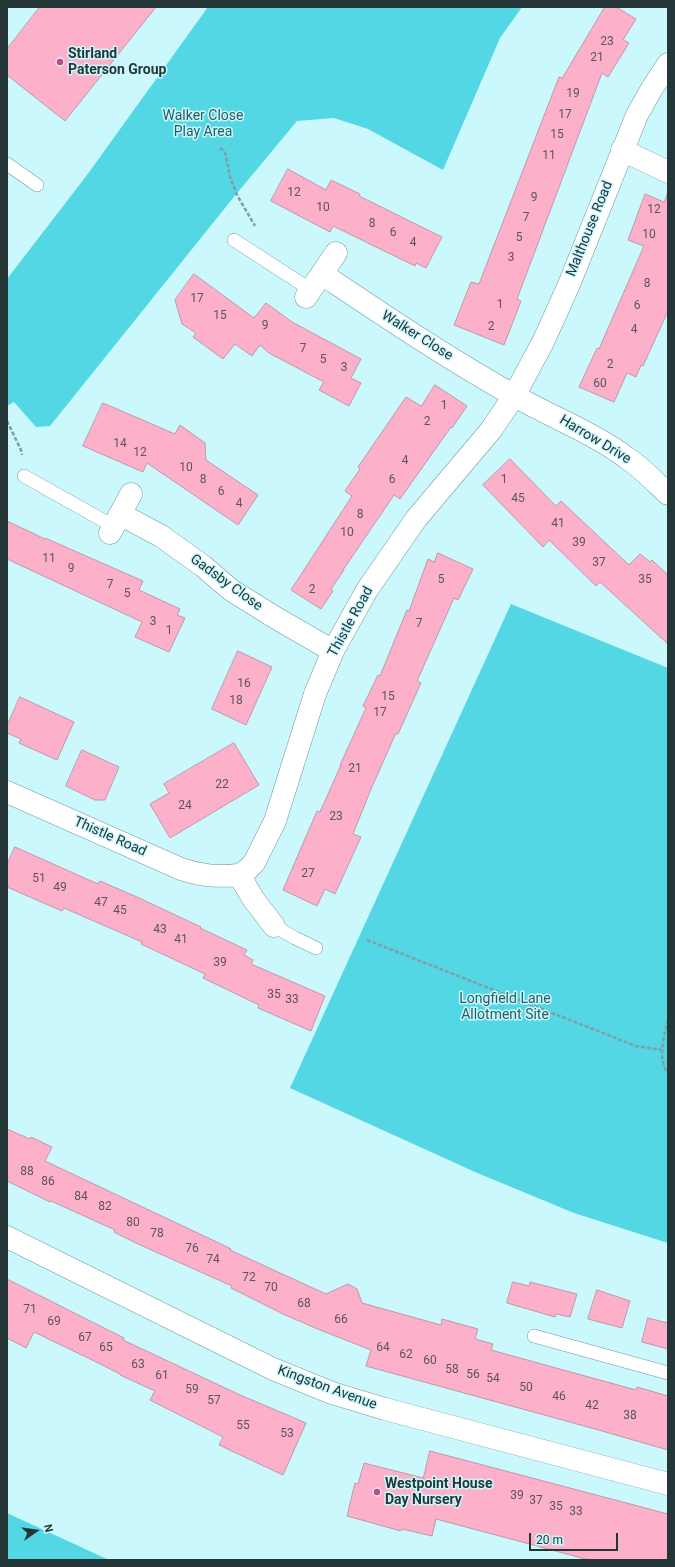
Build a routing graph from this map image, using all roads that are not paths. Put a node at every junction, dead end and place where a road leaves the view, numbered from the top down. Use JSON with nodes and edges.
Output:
{"nodes":[{"id":1,"x":668,"y":64,"type":"edge"},
{"id":2,"x":622,"y":150,"type":"junction"},
{"id":3,"x":7,"y":164,"type":"edge"},
{"id":4,"x":668,"y":172,"type":"edge"},
{"id":5,"x":37,"y":185,"type":"dead end"},
{"id":6,"x":234,"y":240,"type":"dead end"},
{"id":7,"x":336,"y":253,"type":"dead end"},
{"id":8,"x":313,"y":287,"type":"junction"},
{"id":9,"x":514,"y":396,"type":"junction"},
{"id":10,"x":24,"y":476,"type":"road end"},
{"id":11,"x":131,"y":494,"type":"dead end"},
{"id":12,"x":668,"y":494,"type":"edge"},
{"id":13,"x":114,"y":524,"type":"junction"},
{"id":14,"x":333,"y":651,"type":"junction"},
{"id":15,"x":7,"y":792,"type":"edge"},
{"id":16,"x":239,"y":875,"type":"junction"},
{"id":17,"x":274,"y":926,"type":"joint"},
{"id":18,"x":316,"y":948,"type":"dead end"},
{"id":19,"x":7,"y":1237,"type":"edge"},
{"id":20,"x":534,"y":1336,"type":"dead end"},
{"id":21,"x":668,"y":1374,"type":"edge"},
{"id":22,"x":668,"y":1484,"type":"edge"}],
"edges":[{"from":1,"to":2,"type":"street","name":"Malthouse Road"},
{"from":2,"to":4,"type":"street"},
{"from":2,"to":9,"type":"street","name":"Malthouse Road"},
{"from":3,"to":5,"type":"lane"},
{"from":6,"to":8,"type":"lane"},
{"from":7,"to":8,"type":"street"},
{"from":8,"to":9,"type":"street","name":"Walker Close"},
{"from":9,"to":12,"type":"street","name":"Harrow Drive"},
{"from":9,"to":14,"type":"street","name":"Thistle Road"},
{"from":10,"to":13,"type":"lane","name":"Gadsby Close"},
{"from":11,"to":13,"type":"street"},
{"from":13,"to":14,"type":"street","name":"Gadsby Close"},
{"from":14,"to":16,"type":"street","name":"Thistle Road"},
{"from":15,"to":16,"type":"street","name":"Thistle Road"},
{"from":16,"to":17,"type":"street"},
{"from":17,"to":18,"type":"lane"},
{"from":19,"to":22,"type":"street","name":"Kingston Avenue"},
{"from":20,"to":21,"type":"lane"}]}
